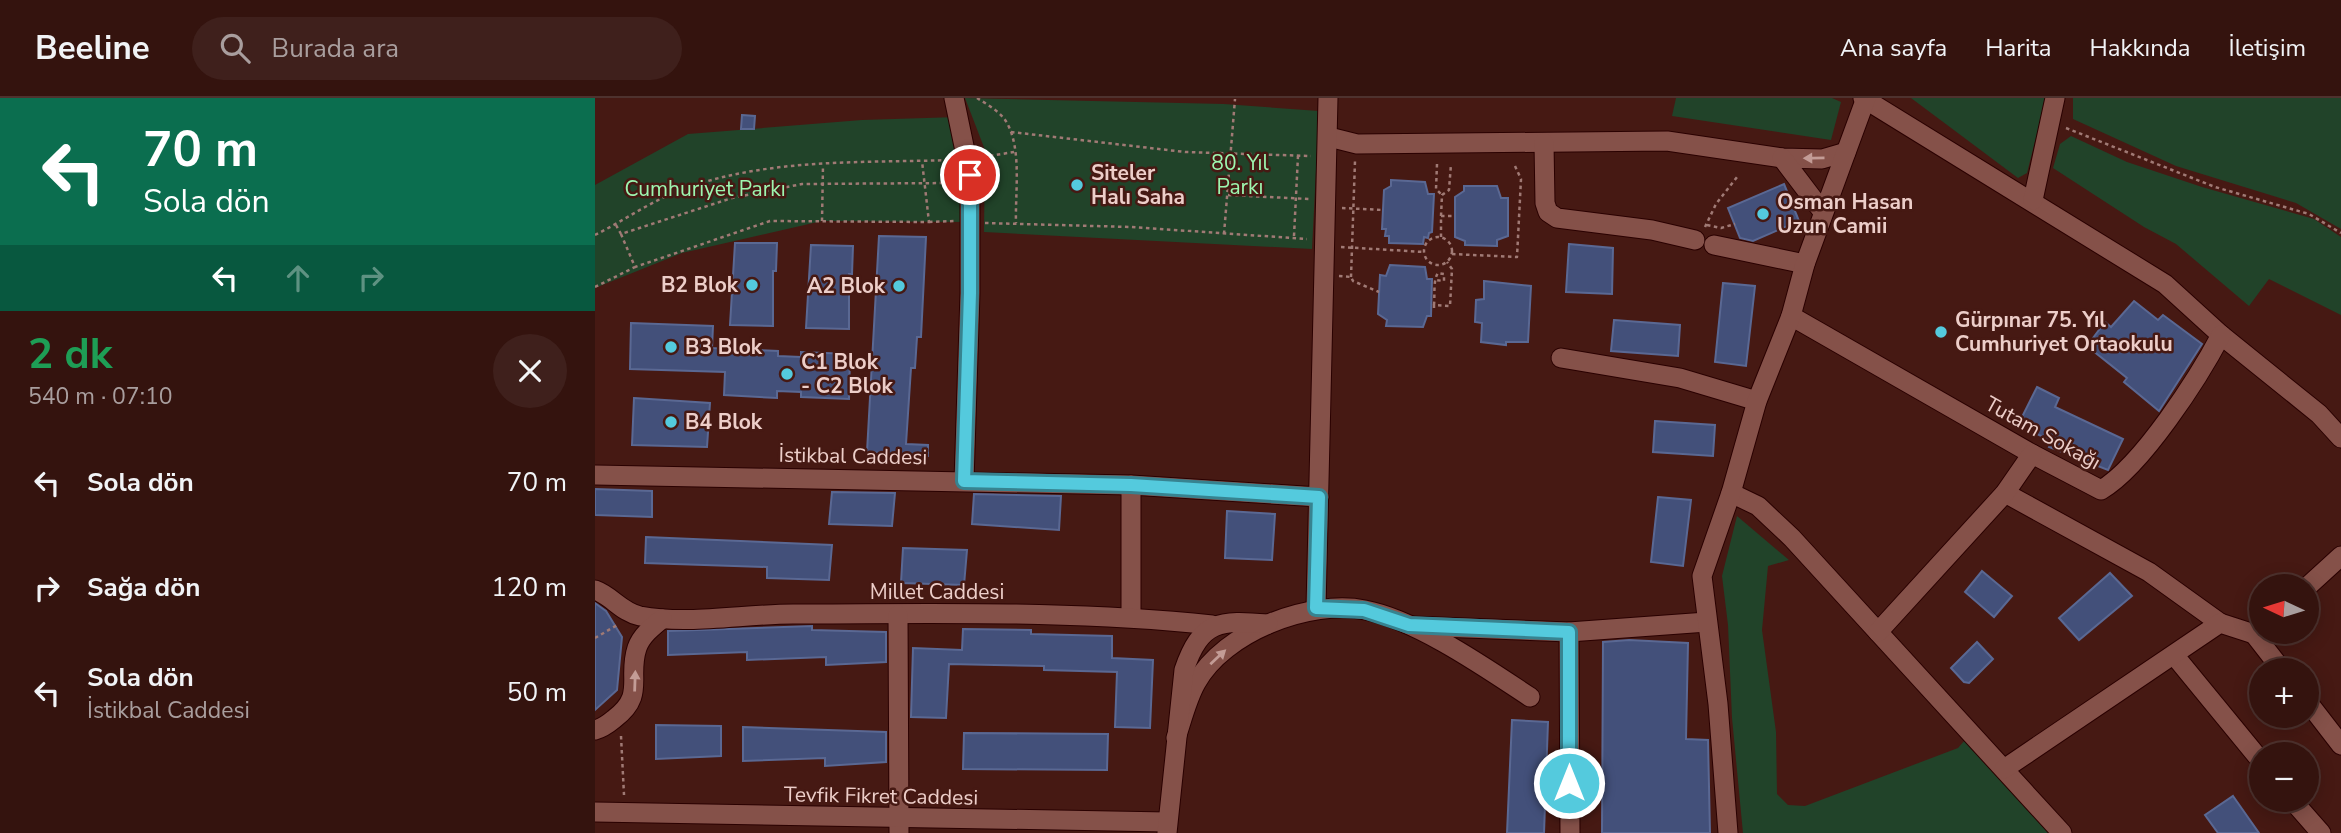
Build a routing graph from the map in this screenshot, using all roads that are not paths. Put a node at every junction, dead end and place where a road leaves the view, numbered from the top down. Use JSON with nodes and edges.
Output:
{"nodes":[{"id":1,"x":954,"y":98,"type":"edge"},
{"id":2,"x":1328,"y":98,"type":"edge"},
{"id":3,"x":1865,"y":98,"type":"edge"},
{"id":4,"x":2055,"y":98,"type":"edge"},
{"id":5,"x":1329,"y":137,"type":"junction"},
{"id":6,"x":1545,"y":143,"type":"junction"},
{"id":7,"x":1846,"y":152,"type":"junction"},
{"id":8,"x":1782,"y":158,"type":"junction"},
{"id":9,"x":2033,"y":200,"type":"junction"},
{"id":10,"x":1823,"y":212,"type":"junction"},
{"id":11,"x":1805,"y":264,"type":"junction"},
{"id":12,"x":1791,"y":316,"type":"junction"},
{"id":13,"x":2221,"y":335,"type":"junction"},
{"id":14,"x":1561,"y":358,"type":"dead end"},
{"id":15,"x":1757,"y":401,"type":"junction"},
{"id":16,"x":2341,"y":438,"type":"edge"},
{"id":17,"x":2032,"y":454,"type":"junction"},
{"id":18,"x":595,"y":475,"type":"edge"},
{"id":19,"x":964,"y":481,"type":"junction"},
{"id":20,"x":1131,"y":485,"type":"junction"},
{"id":21,"x":1731,"y":493,"type":"junction"},
{"id":22,"x":2005,"y":493,"type":"junction"},
{"id":23,"x":1319,"y":497,"type":"junction"},
{"id":24,"x":2341,"y":556,"type":"edge"},
{"id":25,"x":2319,"y":576,"type":"edge"},
{"id":26,"x":595,"y":590,"type":"edge"},
{"id":27,"x":616,"y":604,"type":"junction"},
{"id":28,"x":1316,"y":608,"type":"junction"},
{"id":29,"x":898,"y":615,"type":"junction"},
{"id":30,"x":1131,"y":617,"type":"junction"},
{"id":31,"x":662,"y":619,"type":"junction"},
{"id":32,"x":1707,"y":622,"type":"junction"},
{"id":33,"x":2220,"y":623,"type":"junction"},
{"id":34,"x":1268,"y":624,"type":"junction"},
{"id":35,"x":1212,"y":625,"type":"junction"},
{"id":36,"x":1409,"y":625,"type":"junction"},
{"id":37,"x":2249,"y":629,"type":"edge"},
{"id":38,"x":1569,"y":632,"type":"junction"},
{"id":39,"x":1878,"y":632,"type":"junction"},
{"id":40,"x":636,"y":650,"type":"junction"},
{"id":41,"x":2174,"y":655,"type":"junction"},
{"id":42,"x":1530,"y":697,"type":"dead end"},
{"id":43,"x":2319,"y":717,"type":"edge"},
{"id":44,"x":603,"y":725,"type":"edge"},
{"id":45,"x":1176,"y":738,"type":"junction"},
{"id":46,"x":2249,"y":746,"type":"edge"},
{"id":47,"x":2341,"y":746,"type":"edge"},
{"id":48,"x":2004,"y":769,"type":"junction"},
{"id":49,"x":595,"y":812,"type":"edge"},
{"id":50,"x":2300,"y":812,"type":"edge"},
{"id":51,"x":899,"y":826,"type":"edge"},
{"id":52,"x":1167,"y":828,"type":"edge"},
{"id":53,"x":2311,"y":830,"type":"edge"},
{"id":54,"x":1570,"y":833,"type":"edge"},
{"id":55,"x":1728,"y":833,"type":"edge"},
{"id":56,"x":2062,"y":833,"type":"edge"}],
"edges":[{"from":1,"to":19,"type":"street"},
{"from":2,"to":5,"type":"street"},
{"from":3,"to":7,"type":"street"},
{"from":3,"to":9,"type":"street"},
{"from":4,"to":9,"type":"street"},
{"from":5,"to":6,"type":"street"},
{"from":5,"to":23,"type":"street"},
{"from":6,"to":8,"type":"street"},
{"from":6,"to":11,"type":"street"},
{"from":7,"to":8,"type":"street","one_way":true},
{"from":7,"to":10,"type":"street"},
{"from":8,"to":10,"type":"street"},
{"from":9,"to":13,"type":"street"},
{"from":10,"to":11,"type":"street"},
{"from":11,"to":12,"type":"street"},
{"from":12,"to":15,"type":"street"},
{"from":12,"to":17,"type":"street","name":"Tutam Sokağı"},
{"from":13,"to":16,"type":"street"},
{"from":13,"to":17,"type":"street","name":"Tutam Sokağı"},
{"from":14,"to":15,"type":"street"},
{"from":15,"to":21,"type":"street"},
{"from":17,"to":22,"type":"street"},
{"from":18,"to":19,"type":"street","name":"İstikbal Caddesi"},
{"from":19,"to":20,"type":"street","name":"İstikbal Caddesi"},
{"from":20,"to":23,"type":"street","name":"İstikbal Caddesi"},
{"from":20,"to":30,"type":"street"},
{"from":21,"to":32,"type":"street"},
{"from":21,"to":39,"type":"street"},
{"from":22,"to":33,"type":"street"},
{"from":22,"to":39,"type":"street"},
{"from":23,"to":28,"type":"street"},
{"from":24,"to":25,"type":"street"},
{"from":26,"to":27,"type":"street","name":"Millet Caddesi"},
{"from":27,"to":31,"type":"street","name":"Millet Caddesi"},
{"from":27,"to":40,"type":"street"},
{"from":28,"to":34,"type":"street"},
{"from":28,"to":36,"type":"street"},
{"from":29,"to":30,"type":"street","name":"Millet Caddesi"},
{"from":29,"to":31,"type":"street","name":"Millet Caddesi"},
{"from":29,"to":51,"type":"street"},
{"from":30,"to":35,"type":"street","name":"Millet Caddesi"},
{"from":31,"to":40,"type":"street"},
{"from":32,"to":38,"type":"street"},
{"from":32,"to":55,"type":"street"},
{"from":33,"to":37,"type":"street"},
{"from":33,"to":41,"type":"street"},
{"from":34,"to":35,"type":"street","name":"Millet Caddesi"},
{"from":45,"to":34,"type":"street","one_way":true},
{"from":35,"to":45,"type":"street"},
{"from":36,"to":38,"type":"street"},
{"from":36,"to":42,"type":"street"},
{"from":38,"to":54,"type":"street"},
{"from":39,"to":48,"type":"street"},
{"from":44,"to":40,"type":"street","one_way":true},
{"from":41,"to":46,"type":"street"},
{"from":41,"to":48,"type":"street"},
{"from":43,"to":47,"type":"street"},
{"from":45,"to":52,"type":"street"},
{"from":48,"to":56,"type":"street"},
{"from":49,"to":51,"type":"street","name":"Tevfik Fikret Caddesi"},
{"from":50,"to":53,"type":"street"},
{"from":51,"to":52,"type":"street","name":"Tevfik Fikret Caddesi"}]}
